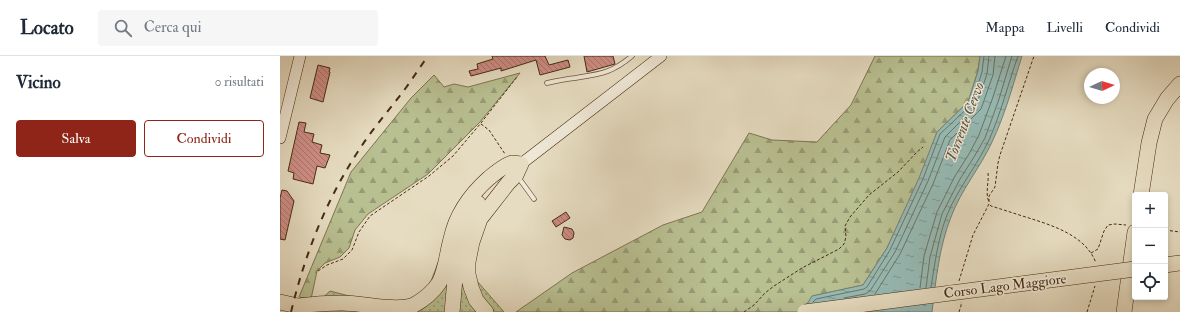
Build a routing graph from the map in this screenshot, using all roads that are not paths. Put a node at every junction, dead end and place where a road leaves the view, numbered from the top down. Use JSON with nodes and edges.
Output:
{"nodes":[{"id":1,"x":300,"y":56,"type":"edge"},
{"id":2,"x":632,"y":56,"type":"edge"},
{"id":3,"x":660,"y":56,"type":"edge"},
{"id":4,"x":547,"y":83,"type":"dead end"},
{"id":5,"x":1180,"y":84,"type":"edge"},
{"id":6,"x":1180,"y":97,"type":"edge"},
{"id":7,"x":280,"y":138,"type":"edge"},
{"id":8,"x":516,"y":167,"type":"junction"},
{"id":9,"x":1141,"y":192,"type":"edge"},
{"id":10,"x":1148,"y":192,"type":"edge"},
{"id":11,"x":534,"y":199,"type":"dead end"},
{"id":12,"x":1132,"y":228,"type":"edge"},
{"id":13,"x":1180,"y":263,"type":"edge"},
{"id":14,"x":1168,"y":265,"type":"edge"},
{"id":15,"x":1132,"y":269,"type":"edge"},
{"id":16,"x":1133,"y":300,"type":"edge"},
{"id":17,"x":280,"y":302,"type":"edge"},
{"id":18,"x":299,"y":306,"type":"junction"},
{"id":19,"x":324,"y":312,"type":"edge"},
{"id":20,"x":452,"y":312,"type":"edge"},
{"id":21,"x":486,"y":312,"type":"edge"},
{"id":22,"x":805,"y":312,"type":"edge"},
{"id":23,"x":1124,"y":312,"type":"edge"},
{"id":24,"x":1131,"y":312,"type":"edge"}],
"edges":[{"from":1,"to":7,"type":"main road"},
{"from":2,"to":4,"type":"lane"},
{"from":3,"to":8,"type":"main road"},
{"from":5,"to":9,"type":"highway"},
{"from":6,"to":10,"type":"highway"},
{"from":8,"to":11,"type":"lane"},
{"from":8,"to":18,"type":"highway"},
{"from":8,"to":20,"type":"highway"},
{"from":8,"to":21,"type":"highway"},
{"from":12,"to":23,"type":"highway"},
{"from":13,"to":14,"type":"highway"},
{"from":15,"to":22,"type":"highway","name":"Corso Lago Maggiore","bridge":true},
{"from":16,"to":24,"type":"highway"},
{"from":17,"to":18,"type":"highway"},
{"from":18,"to":19,"type":"highway"}]}
